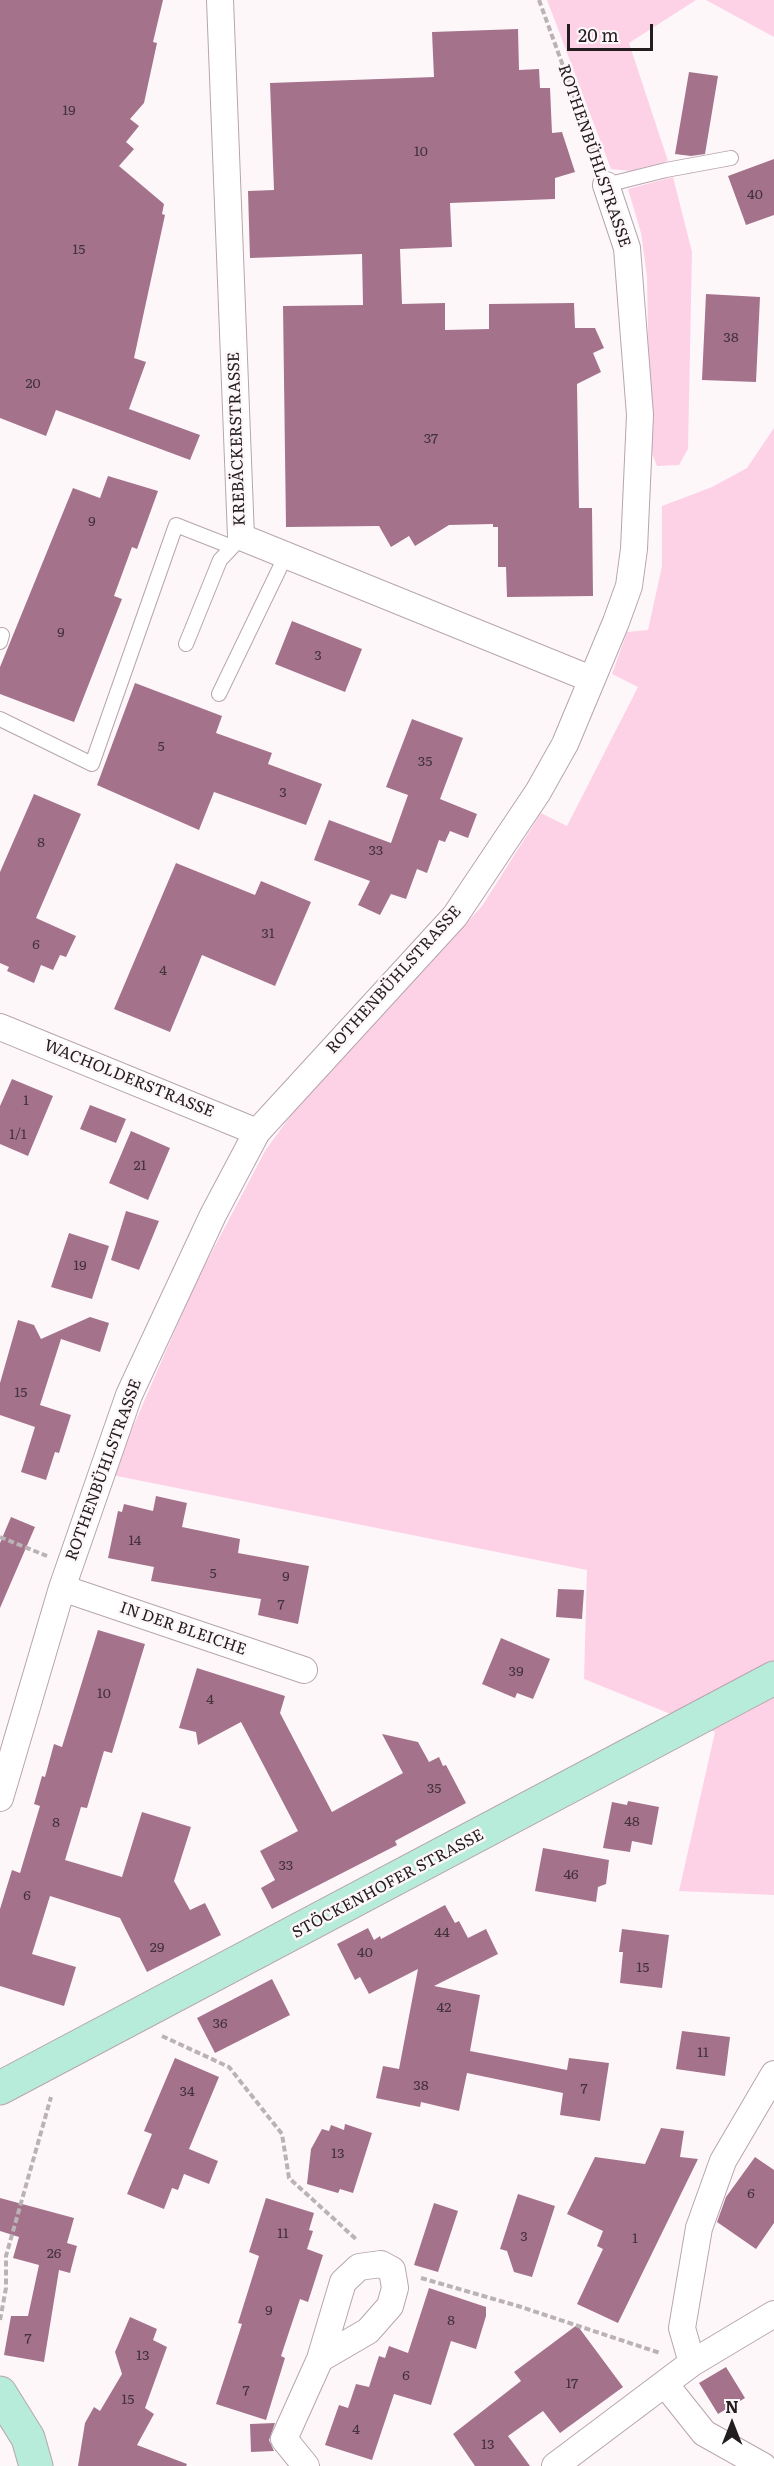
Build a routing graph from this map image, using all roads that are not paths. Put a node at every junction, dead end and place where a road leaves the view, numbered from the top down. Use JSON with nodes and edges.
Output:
{"nodes":[{"id":1,"x":220,"y":0,"type":"edge"},
{"id":2,"x":731,"y":158,"type":"dead end"},
{"id":3,"x":606,"y":185,"type":"joint"},
{"id":4,"x":237,"y":542,"type":"junction"},
{"id":5,"x":286,"y":555,"type":"junction"},
{"id":6,"x":186,"y":644,"type":"dead end"},
{"id":7,"x":591,"y":679,"type":"junction"},
{"id":8,"x":219,"y":694,"type":"dead end"},
{"id":9,"x":0,"y":719,"type":"edge"},
{"id":10,"x":0,"y":1027,"type":"edge"},
{"id":11,"x":257,"y":1132,"type":"junction"},
{"id":12,"x":66,"y":1577,"type":"junction"},
{"id":13,"x":304,"y":1670,"type":"dead end"},
{"id":14,"x":774,"y":1678,"type":"edge"},
{"id":15,"x":0,"y":1798,"type":"edge"},
{"id":16,"x":774,"y":2074,"type":"edge"},
{"id":17,"x":0,"y":2088,"type":"edge"},
{"id":18,"x":774,"y":2314,"type":"edge"},
{"id":19,"x":320,"y":2359,"type":"dead end"},
{"id":20,"x":692,"y":2363,"type":"junction"},
{"id":21,"x":665,"y":2384,"type":"junction"},
{"id":22,"x":0,"y":2393,"type":"edge"},
{"id":23,"x":36,"y":2466,"type":"edge"},
{"id":24,"x":306,"y":2466,"type":"edge"},
{"id":25,"x":555,"y":2466,"type":"edge"},
{"id":26,"x":763,"y":2466,"type":"edge"}],
"edges":[{"from":1,"to":4,"type":"street","name":"KREBÄCKERSTRASSE"},
{"from":2,"to":3,"type":"lane"},
{"from":3,"to":7,"type":"street","name":"ROTHENBÜHLSTRASSE"},
{"from":4,"to":5,"type":"street","name":"KREBÄCKERSTRASSE"},
{"from":4,"to":6,"type":"lane"},
{"from":4,"to":9,"type":"lane"},
{"from":5,"to":7,"type":"street","name":"KREBÄCKERSTRASSE"},
{"from":5,"to":8,"type":"lane"},
{"from":7,"to":11,"type":"street","name":"ROTHENBÜHLSTRASSE"},
{"from":10,"to":11,"type":"street","name":"WACHOLDERSTRASSE"},
{"from":11,"to":12,"type":"street","name":"ROTHENBÜHLSTRASSE"},
{"from":12,"to":13,"type":"street","name":"IN DER BLEICHE"},
{"from":12,"to":15,"type":"street","name":"ROTHENBÜHLSTRASSE"},
{"from":14,"to":17,"type":"main road","name":"STÖCKENHOFER STRASSE"},
{"from":16,"to":20,"type":"street"},
{"from":18,"to":20,"type":"street"},
{"from":19,"to":24,"type":"street"},
{"from":20,"to":21,"type":"street"},
{"from":21,"to":25,"type":"street"},
{"from":21,"to":26,"type":"street"},
{"from":22,"to":23,"type":"main road"}]}
